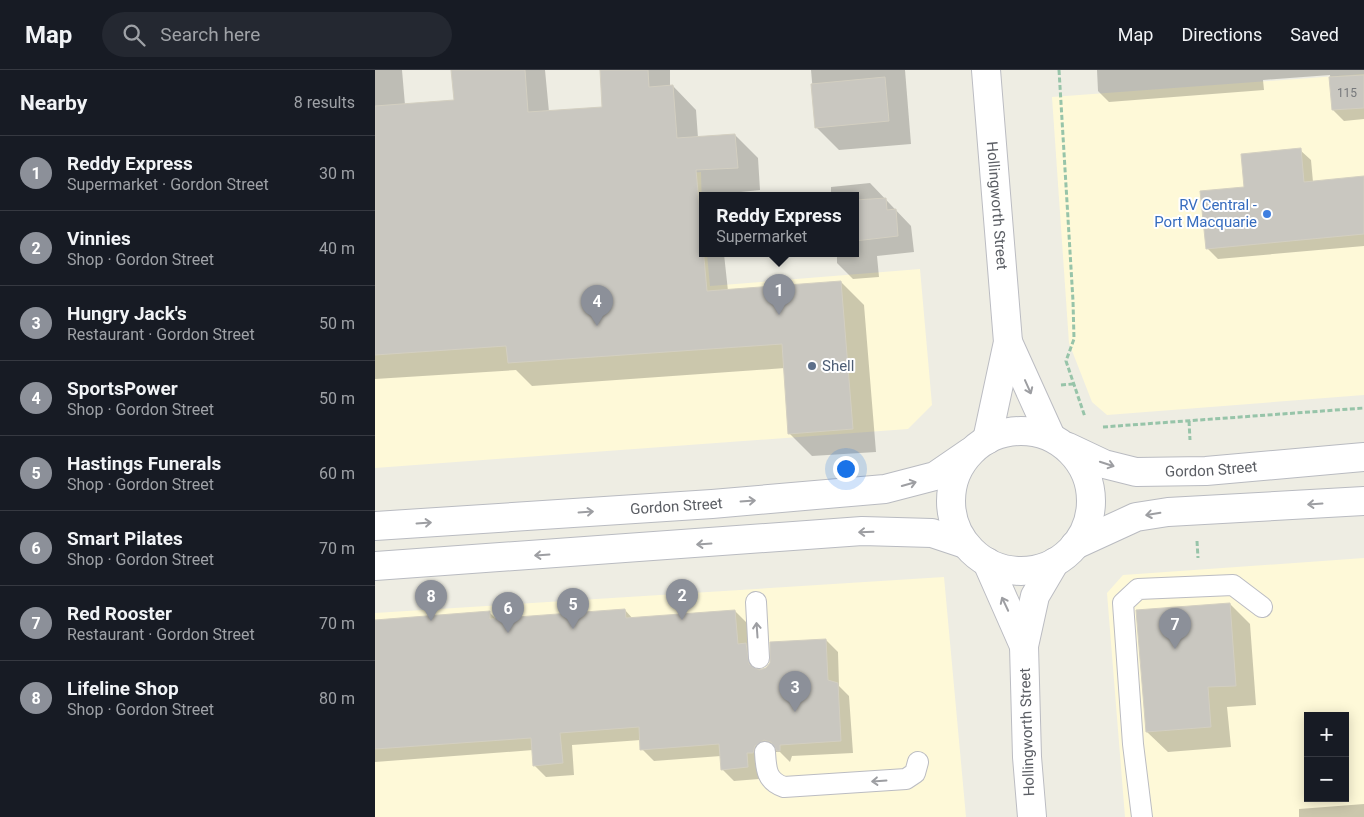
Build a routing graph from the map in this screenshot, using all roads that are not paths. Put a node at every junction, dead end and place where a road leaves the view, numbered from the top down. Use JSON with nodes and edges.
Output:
{"nodes":[{"id":1,"x":986,"y":70,"type":"edge"},
{"id":2,"x":1008,"y":342,"type":"junction"},
{"id":3,"x":1056,"y":441,"type":"junction"},
{"id":4,"x":978,"y":446,"type":"junction"},
{"id":5,"x":1364,"y":456,"type":"edge"},
{"id":6,"x":1364,"y":501,"type":"edge"},
{"id":7,"x":375,"y":526,"type":"edge"},
{"id":8,"x":965,"y":544,"type":"junction"},
{"id":9,"x":1065,"y":554,"type":"junction"},
{"id":10,"x":987,"y":562,"type":"junction"},
{"id":11,"x":375,"y":566,"type":"edge"},
{"id":12,"x":756,"y":602,"type":"dead end"},
{"id":13,"x":1263,"y":607,"type":"dead end"},
{"id":14,"x":1024,"y":646,"type":"junction"},
{"id":15,"x":759,"y":658,"type":"dead end"},
{"id":16,"x":765,"y":752,"type":"dead end"},
{"id":17,"x":918,"y":762,"type":"dead end"},
{"id":18,"x":1031,"y":817,"type":"edge"},
{"id":19,"x":1142,"y":817,"type":"edge"}],
"edges":[{"from":1,"to":2,"type":"main road","name":"Hollingworth Street"},
{"from":2,"to":3,"type":"main road","name":"Hollingworth Street","one_way":true},
{"from":2,"to":4,"type":"main road","name":"Hollingworth Street"},
{"from":3,"to":4,"type":"main road"},
{"from":3,"to":5,"type":"main road","name":"Gordon Street","one_way":true},
{"from":3,"to":9,"type":"main road"},
{"from":7,"to":4,"type":"main road","name":"Gordon Street","one_way":true},
{"from":4,"to":8,"type":"main road"},
{"from":6,"to":9,"type":"main road","one_way":true},
{"from":8,"to":10,"type":"main road"},
{"from":8,"to":11,"type":"main road","one_way":true},
{"from":9,"to":10,"type":"main road"},
{"from":9,"to":14,"type":"main road","name":"Hollingworth Street"},
{"from":14,"to":10,"type":"main road","name":"Hollingworth Street","one_way":true},
{"from":15,"to":12,"type":"lane","one_way":true},
{"from":13,"to":19,"type":"lane"},
{"from":14,"to":18,"type":"main road","name":"Hollingworth Street"},
{"from":17,"to":16,"type":"lane","one_way":true}]}
